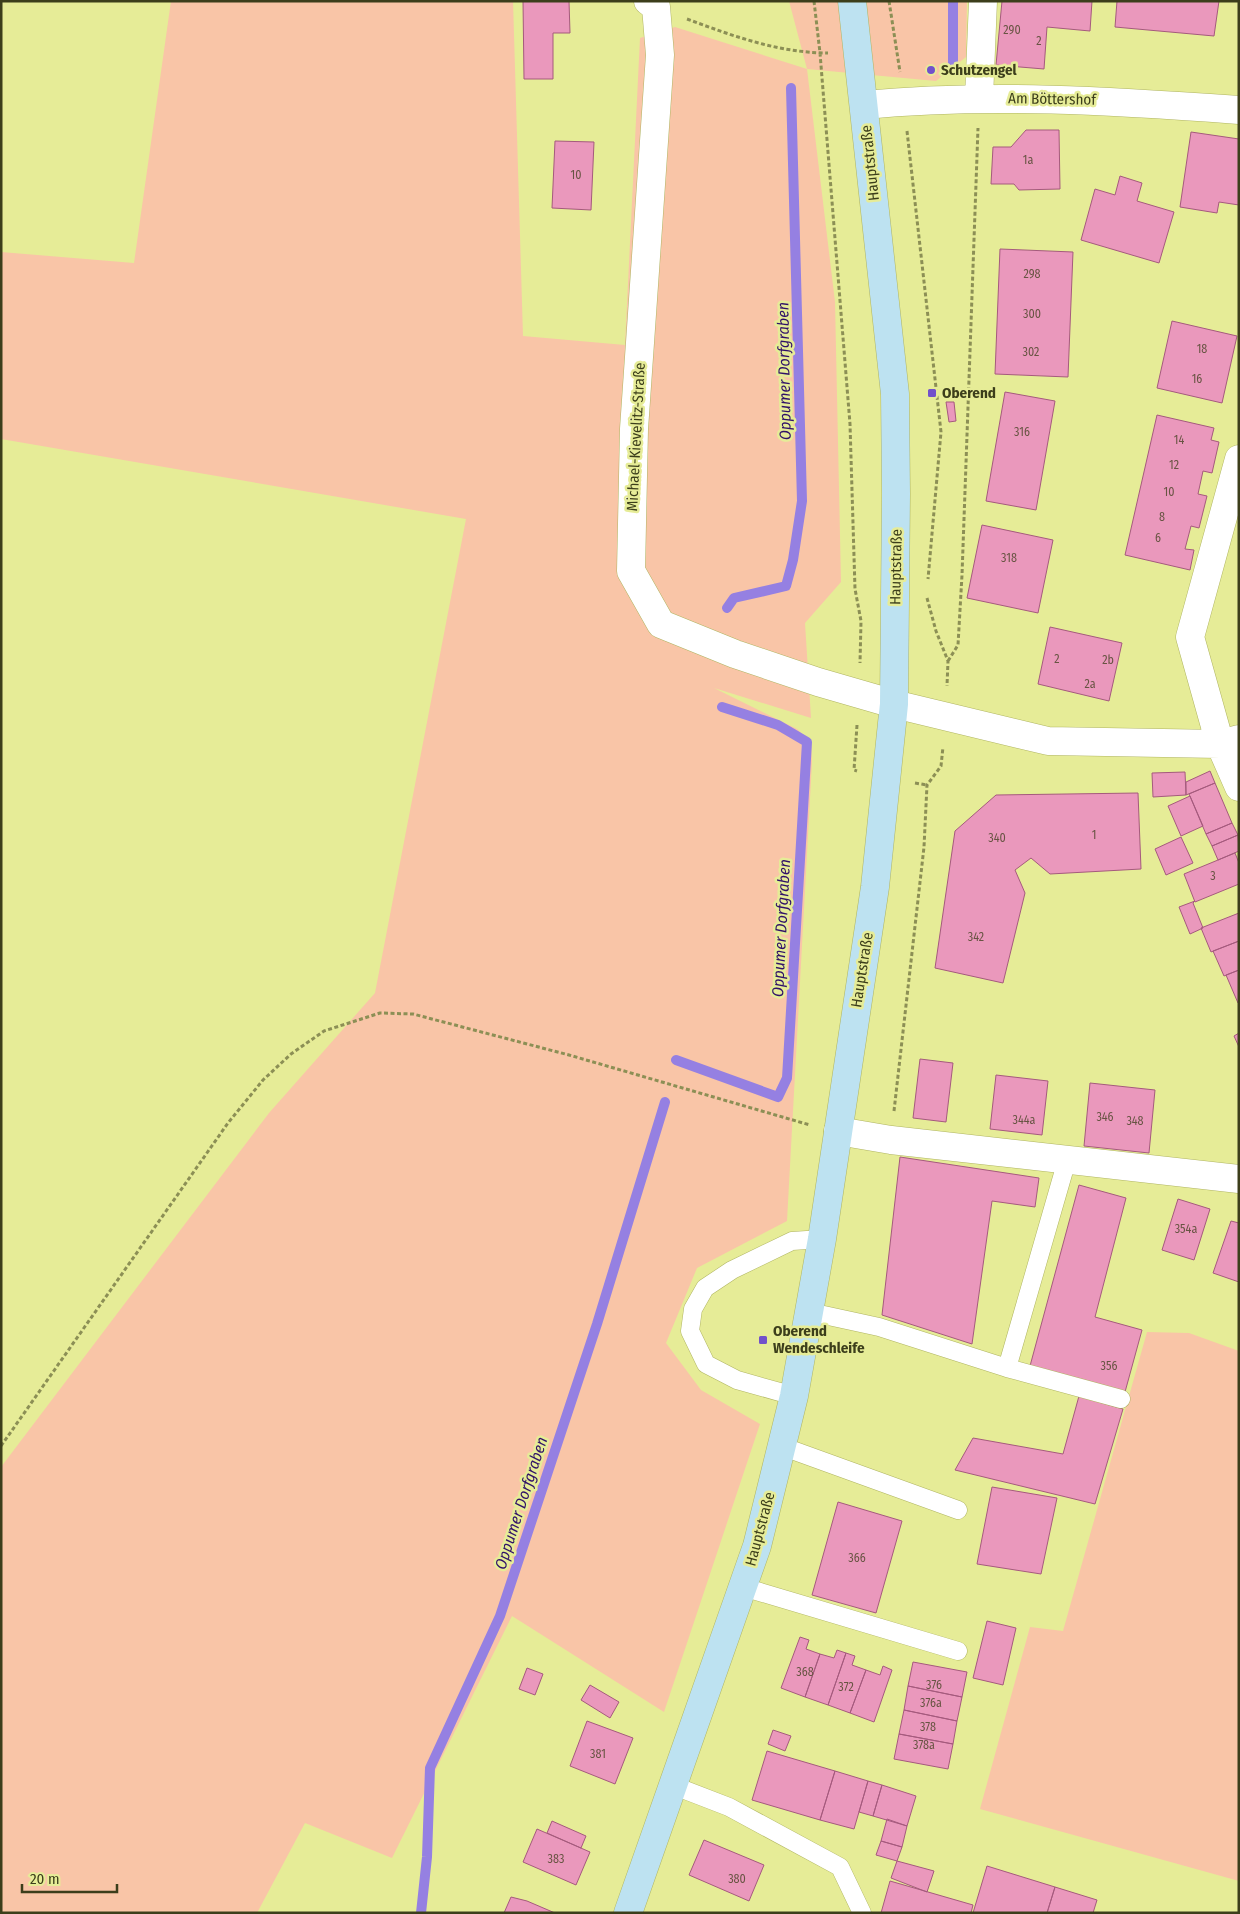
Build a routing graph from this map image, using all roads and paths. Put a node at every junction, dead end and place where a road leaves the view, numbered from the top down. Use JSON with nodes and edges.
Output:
{"nodes":[{"id":1,"x":814,"y":1,"type":"edge"},
{"id":2,"x":852,"y":1,"type":"edge"},
{"id":3,"x":889,"y":1,"type":"edge"},
{"id":4,"x":983,"y":1,"type":"edge"},
{"id":5,"x":652,"y":4,"type":"edge"},
{"id":6,"x":820,"y":53,"type":"junction"},
{"id":7,"x":858,"y":53,"type":"junction"},
{"id":8,"x":979,"y":98,"type":"junction"},
{"id":9,"x":904,"y":101,"type":"junction"},
{"id":10,"x":864,"y":105,"type":"junction"},
{"id":11,"x":1239,"y":110,"type":"edge"},
{"id":12,"x":1239,"y":459,"type":"edge"},
{"id":13,"x":927,"y":585,"type":"dead end"},
{"id":14,"x":926,"y":594,"type":"dead end"},
{"id":15,"x":948,"y":661,"type":"junction"},
{"id":16,"x":859,"y":694,"type":"junction"},
{"id":17,"x":894,"y":704,"type":"junction"},
{"id":18,"x":945,"y":716,"type":"junction"},
{"id":19,"x":1230,"y":742,"type":"edge"},
{"id":20,"x":854,"y":770,"type":"dead end"},
{"id":21,"x":1239,"y":787,"type":"edge"},
{"id":22,"x":838,"y":1131,"type":"junction"},
{"id":23,"x":891,"y":1140,"type":"junction"},
{"id":24,"x":1066,"y":1160,"type":"junction"},
{"id":25,"x":1239,"y":1179,"type":"edge"},
{"id":26,"x":822,"y":1240,"type":"junction"},
{"id":27,"x":810,"y":1312,"type":"junction"},
{"id":28,"x":1007,"y":1368,"type":"junction"},
{"id":29,"x":794,"y":1396,"type":"junction"},
{"id":30,"x":1121,"y":1399,"type":"dead end"},
{"id":31,"x":1,"y":1446,"type":"edge"},
{"id":32,"x":781,"y":1446,"type":"junction"},
{"id":33,"x":958,"y":1510,"type":"dead end"},
{"id":34,"x":743,"y":1587,"type":"junction"},
{"id":35,"x":958,"y":1650,"type":"dead end"},
{"id":36,"x":672,"y":1785,"type":"junction"},
{"id":37,"x":628,"y":1913,"type":"edge"},
{"id":38,"x":862,"y":1913,"type":"edge"}],
"edges":[{"from":1,"to":6,"type":"path"},
{"from":2,"to":7,"type":"main road","name":"Hauptstraße"},
{"from":3,"to":9,"type":"path"},
{"from":4,"to":8,"type":"street"},
{"from":5,"to":6,"type":"path"},
{"from":5,"to":16,"type":"street","name":"Michael-Kievelitz-Straße"},
{"from":6,"to":7,"type":"path"},
{"from":6,"to":16,"type":"path"},
{"from":7,"to":10,"type":"main road","name":"Hauptstraße"},
{"from":8,"to":9,"type":"street","name":"Am Böttershof"},
{"from":8,"to":11,"type":"street","name":"Am Böttershof"},
{"from":8,"to":15,"type":"path"},
{"from":9,"to":10,"type":"street","name":"Am Böttershof"},
{"from":9,"to":13,"type":"path"},
{"from":10,"to":17,"type":"main road","name":"Hauptstraße"},
{"from":12,"to":19,"type":"street"},
{"from":14,"to":15,"type":"path"},
{"from":15,"to":18,"type":"path"},
{"from":16,"to":17,"type":"street","name":"Michael-Kievelitz-Straße"},
{"from":16,"to":20,"type":"path"},
{"from":17,"to":18,"type":"street","name":"Michael-Kievelitz-Straße"},
{"from":17,"to":22,"type":"main road","name":"Hauptstraße"},
{"from":18,"to":19,"type":"street","name":"Michael-Kievelitz-Straße"},
{"from":18,"to":23,"type":"path"},
{"from":19,"to":21,"type":"street"},
{"from":22,"to":23,"type":"street"},
{"from":22,"to":26,"type":"main road","name":"Hauptstraße"},
{"from":22,"to":31,"type":"path"},
{"from":23,"to":24,"type":"street"},
{"from":24,"to":25,"type":"street"},
{"from":24,"to":28,"type":"lane"},
{"from":26,"to":27,"type":"main road","name":"Hauptstraße"},
{"from":26,"to":29,"type":"lane"},
{"from":27,"to":28,"type":"lane"},
{"from":27,"to":29,"type":"main road","name":"Hauptstraße"},
{"from":28,"to":30,"type":"lane"},
{"from":29,"to":32,"type":"main road","name":"Hauptstraße"},
{"from":32,"to":33,"type":"lane"},
{"from":32,"to":34,"type":"main road","name":"Hauptstraße"},
{"from":34,"to":35,"type":"lane"},
{"from":34,"to":36,"type":"main road","name":"Hauptstraße"},
{"from":36,"to":37,"type":"main road","name":"Hauptstraße"},
{"from":36,"to":38,"type":"lane"}]}
